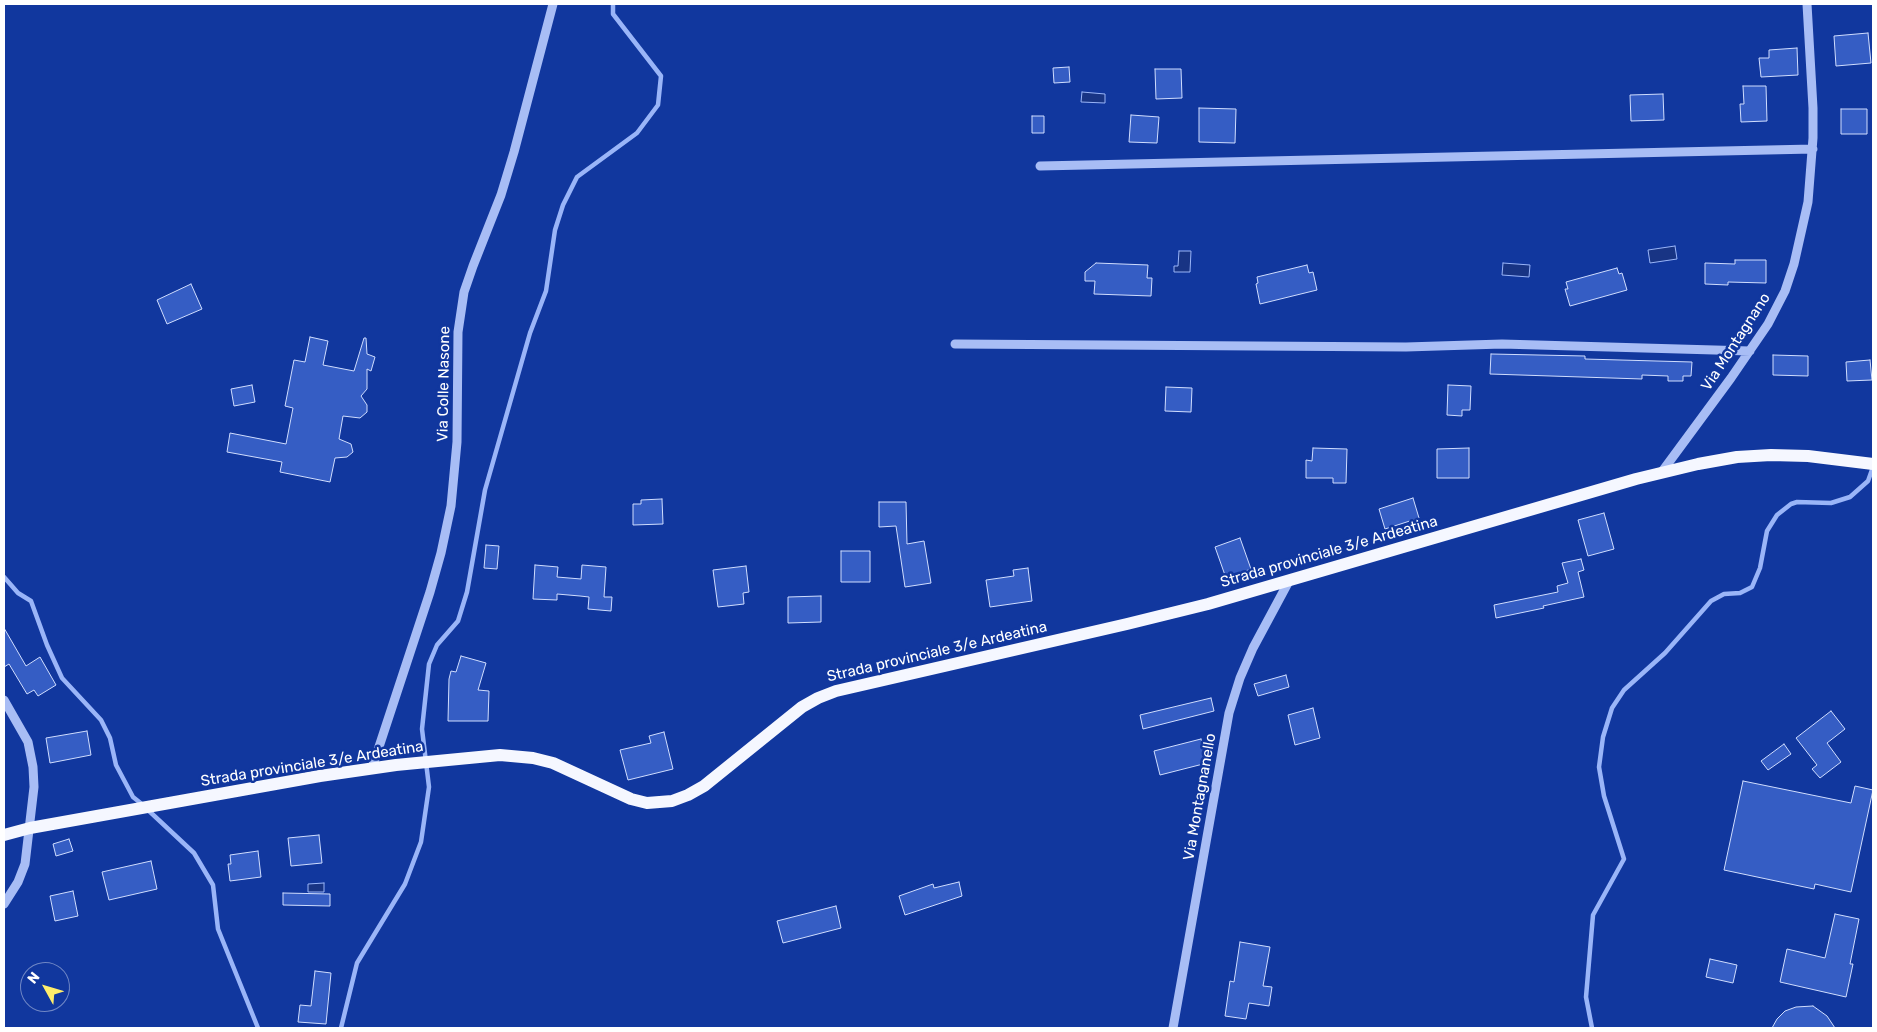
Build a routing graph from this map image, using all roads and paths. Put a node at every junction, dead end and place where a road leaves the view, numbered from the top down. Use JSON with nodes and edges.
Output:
{"nodes":[{"id":1,"x":553,"y":4,"type":"edge"},
{"id":2,"x":1807,"y":4,"type":"edge"},
{"id":3,"x":1813,"y":149,"type":"junction"},
{"id":4,"x":1040,"y":166,"type":"dead end"},
{"id":5,"x":955,"y":344,"type":"dead end"},
{"id":6,"x":1750,"y":351,"type":"junction"},
{"id":7,"x":1873,"y":464,"type":"edge"},
{"id":8,"x":1661,"y":473,"type":"junction"},
{"id":9,"x":1289,"y":581,"type":"junction"},
{"id":10,"x":4,"y":700,"type":"edge"},
{"id":11,"x":372,"y":768,"type":"junction"},
{"id":12,"x":30,"y":828,"type":"junction"},
{"id":13,"x":4,"y":835,"type":"edge"},
{"id":14,"x":4,"y":904,"type":"edge"},
{"id":15,"x":1173,"y":1028,"type":"edge"}],
"edges":[{"from":1,"to":11,"type":"street","name":"Via Colle Nasone"},
{"from":2,"to":3,"type":"street","name":"Via Montagnano"},
{"from":3,"to":4,"type":"street"},
{"from":3,"to":6,"type":"street","name":"Via Montagnano"},
{"from":5,"to":6,"type":"street"},
{"from":6,"to":8,"type":"street","name":"Via Montagnano"},
{"from":7,"to":8,"type":"main road","name":"Strada provinciale 3/e Ardeatina"},
{"from":8,"to":9,"type":"main road","name":"Strada provinciale 3/e Ardeatina"},
{"from":9,"to":11,"type":"main road","name":"Strada provinciale 3/e Ardeatina"},
{"from":9,"to":15,"type":"street","name":"Via Montagnanello"},
{"from":10,"to":12,"type":"street"},
{"from":11,"to":12,"type":"main road","name":"Strada provinciale 3/e Ardeatina"},
{"from":12,"to":13,"type":"main road","name":"Strada provinciale 3/e Ardeatina"},
{"from":12,"to":14,"type":"street"}]}
